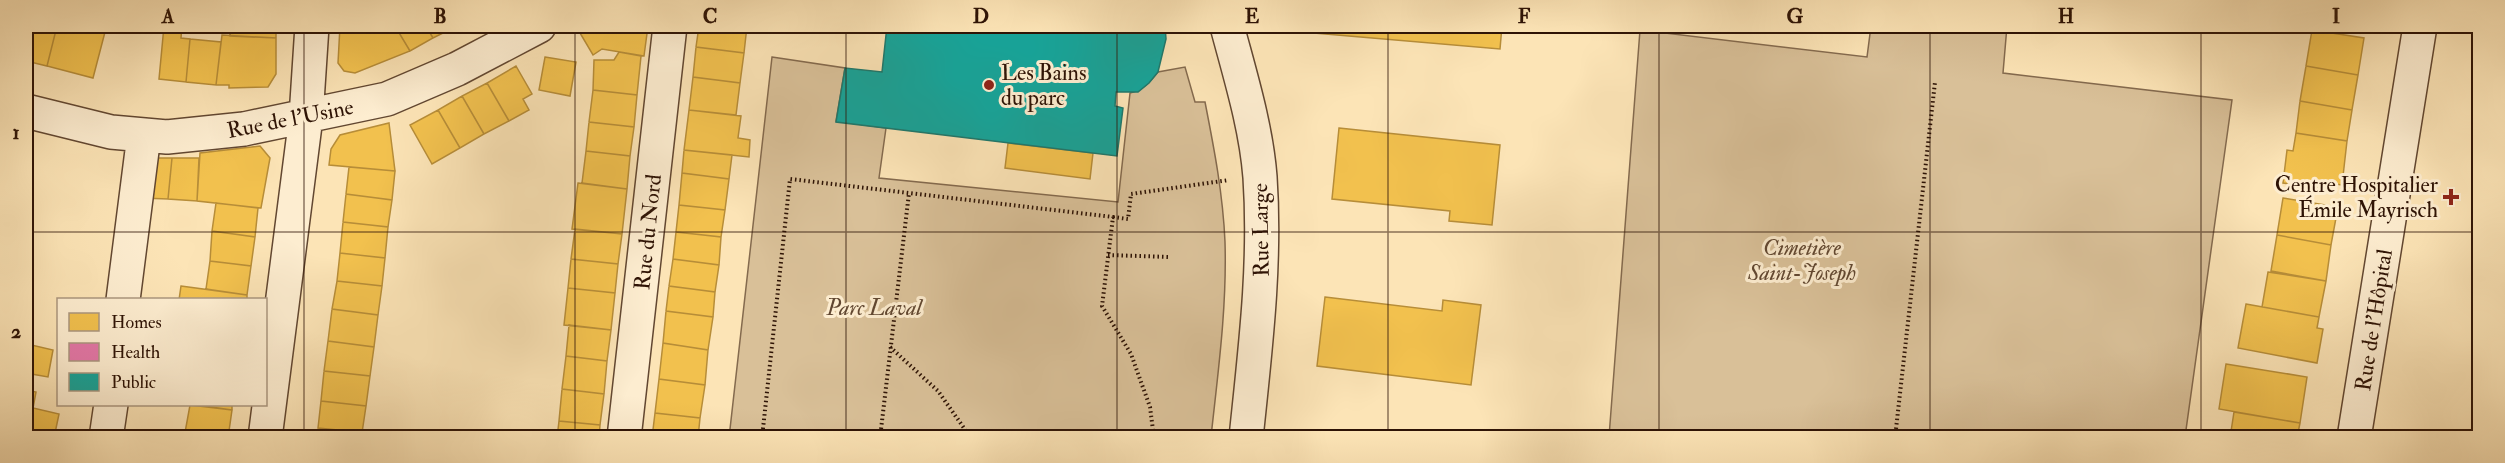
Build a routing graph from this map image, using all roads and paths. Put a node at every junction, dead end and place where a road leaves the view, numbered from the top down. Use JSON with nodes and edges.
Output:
{"nodes":[{"id":1,"x":312,"y":26,"type":"edge"},
{"id":2,"x":539,"y":26,"type":"edge"},
{"id":3,"x":670,"y":26,"type":"edge"},
{"id":4,"x":1227,"y":26,"type":"edge"},
{"id":5,"x":2420,"y":26,"type":"edge"},
{"id":6,"x":1935,"y":82,"type":"dead end"},
{"id":7,"x":26,"y":111,"type":"edge"},
{"id":8,"x":306,"y":117,"type":"junction"},
{"id":9,"x":144,"y":135,"type":"junction"},
{"id":10,"x":1211,"y":182,"type":"dead end"},
{"id":11,"x":909,"y":193,"type":"junction"},
{"id":12,"x":1113,"y":217,"type":"junction"},
{"id":13,"x":1108,"y":255,"type":"junction"},
{"id":14,"x":1170,"y":257,"type":"dead end"},
{"id":15,"x":123,"y":298,"type":"edge"},
{"id":16,"x":890,"y":347,"type":"junction"},
{"id":17,"x":111,"y":406,"type":"edge"},
{"id":18,"x":2480,"y":426,"type":"edge"},
{"id":19,"x":106,"y":438,"type":"edge"},
{"id":20,"x":265,"y":438,"type":"edge"},
{"id":21,"x":624,"y":438,"type":"edge"},
{"id":22,"x":762,"y":438,"type":"edge"},
{"id":23,"x":880,"y":438,"type":"edge"},
{"id":24,"x":971,"y":438,"type":"edge"},
{"id":25,"x":1154,"y":438,"type":"edge"},
{"id":26,"x":1246,"y":438,"type":"edge"},
{"id":27,"x":1895,"y":438,"type":"edge"},
{"id":28,"x":2354,"y":438,"type":"edge"},
{"id":29,"x":2477,"y":438,"type":"edge"}],
"edges":[{"from":1,"to":8,"type":"street"},
{"from":2,"to":8,"type":"street","name":"Rue de l'Usine"},
{"from":3,"to":21,"type":"street","name":"Rue du Nord"},
{"from":4,"to":26,"type":"street","name":"Rue Large"},
{"from":5,"to":28,"type":"street","name":"Rue de l'Hôpital"},
{"from":6,"to":27,"type":"path"},
{"from":7,"to":9,"type":"street","name":"Rue de l'Usine"},
{"from":8,"to":9,"type":"street","name":"Rue de l'Usine"},
{"from":8,"to":20,"type":"street"},
{"from":9,"to":15,"type":"street"},
{"from":10,"to":12,"type":"path"},
{"from":11,"to":12,"type":"path"},
{"from":11,"to":16,"type":"path"},
{"from":11,"to":22,"type":"path"},
{"from":12,"to":13,"type":"path"},
{"from":13,"to":14,"type":"path"},
{"from":13,"to":25,"type":"path"},
{"from":16,"to":23,"type":"path"},
{"from":16,"to":24,"type":"path"},
{"from":17,"to":19,"type":"street"},
{"from":18,"to":29,"type":"path"}]}
